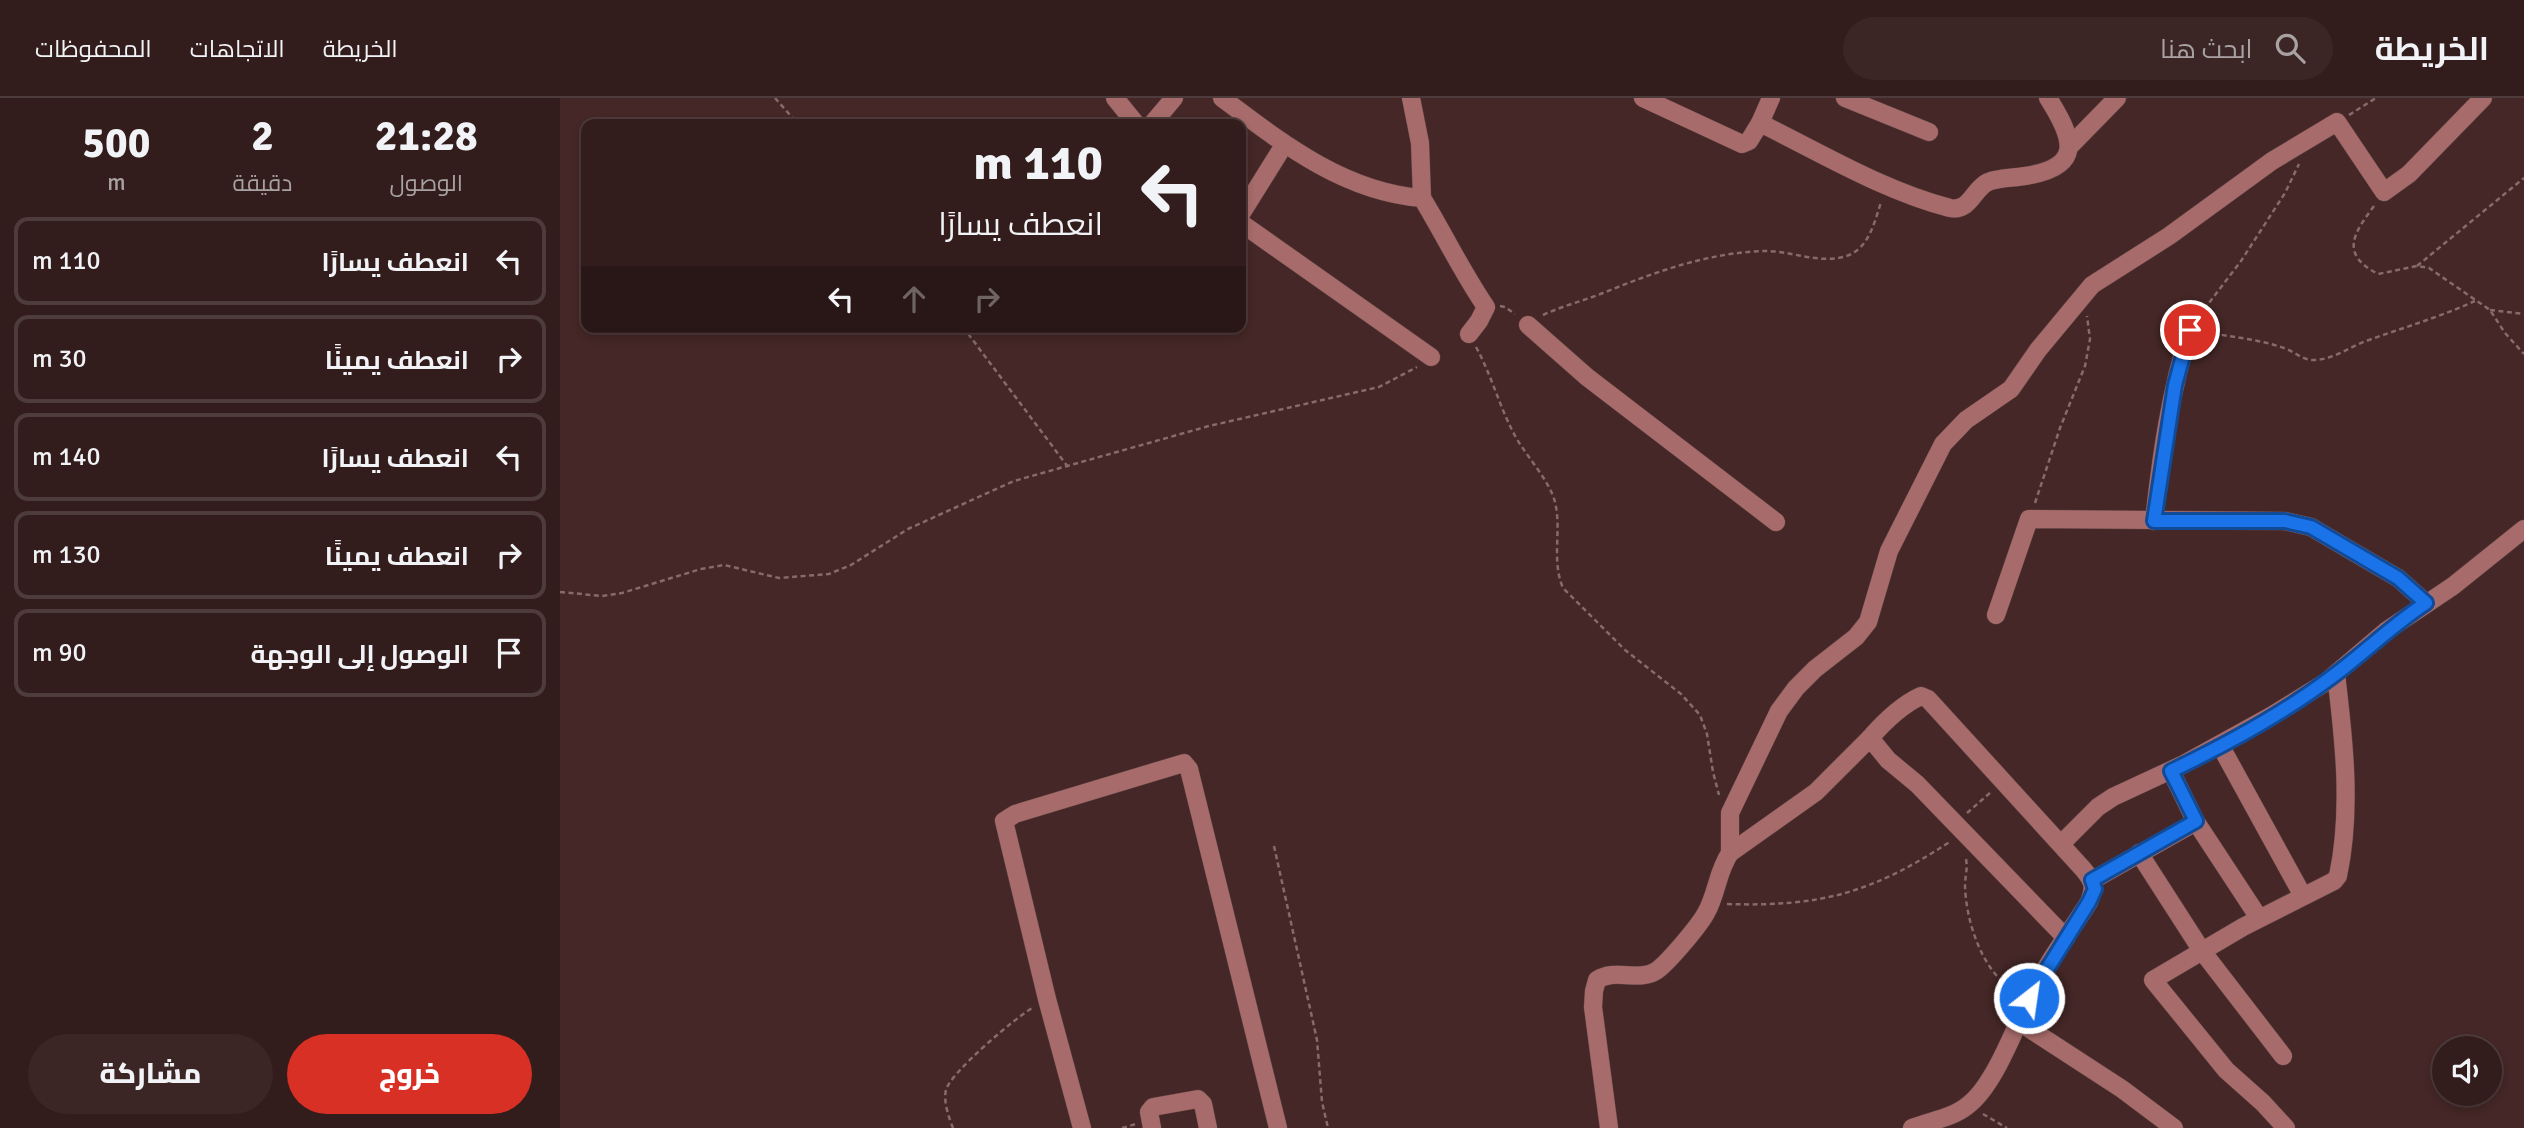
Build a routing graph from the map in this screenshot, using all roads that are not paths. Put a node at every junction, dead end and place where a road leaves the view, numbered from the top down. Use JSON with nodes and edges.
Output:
{"nodes":[{"id":1,"x":1115,"y":98,"type":"edge"},
{"id":2,"x":1174,"y":98,"type":"edge"},
{"id":3,"x":1222,"y":98,"type":"edge"},
{"id":4,"x":1411,"y":98,"type":"edge"},
{"id":5,"x":1643,"y":98,"type":"edge"},
{"id":6,"x":1771,"y":98,"type":"edge"},
{"id":7,"x":1845,"y":98,"type":"edge"},
{"id":8,"x":2048,"y":98,"type":"edge"},
{"id":9,"x":2117,"y":98,"type":"edge"},
{"id":10,"x":2483,"y":98,"type":"edge"},
{"id":11,"x":1132,"y":119,"type":"edge"},
{"id":12,"x":1156,"y":119,"type":"edge"},
{"id":13,"x":1760,"y":123,"type":"junction"},
{"id":14,"x":1929,"y":132,"type":"dead end"},
{"id":15,"x":1284,"y":145,"type":"junction"},
{"id":16,"x":2070,"y":146,"type":"junction"},
{"id":17,"x":1422,"y":198,"type":"junction"},
{"id":18,"x":1246,"y":206,"type":"edge"},
{"id":19,"x":1246,"y":226,"type":"edge"},
{"id":20,"x":1528,"y":325,"type":"road end"},
{"id":21,"x":2190,"y":330,"type":"road end"},
{"id":22,"x":1469,"y":334,"type":"road end"},
{"id":23,"x":1432,"y":356,"type":"road end"},
{"id":24,"x":2154,"y":521,"type":"junction"},
{"id":25,"x":1776,"y":522,"type":"dead end"},
{"id":26,"x":2524,"y":529,"type":"edge"},
{"id":27,"x":2426,"y":603,"type":"junction"},
{"id":28,"x":1996,"y":615,"type":"dead end"},
{"id":29,"x":2336,"y":674,"type":"junction"},
{"id":30,"x":1870,"y":738,"type":"junction"},
{"id":31,"x":2220,"y":745,"type":"junction"},
{"id":32,"x":2171,"y":771,"type":"junction"},
{"id":33,"x":2196,"y":821,"type":"junction"},
{"id":34,"x":2061,"y":844,"type":"junction"},
{"id":35,"x":1730,"y":853,"type":"junction"},
{"id":36,"x":2138,"y":853,"type":"junction"},
{"id":37,"x":2092,"y":880,"type":"junction"},
{"id":38,"x":2303,"y":896,"type":"junction"},
{"id":39,"x":2259,"y":918,"type":"junction"},
{"id":40,"x":2066,"y":938,"type":"junction"},
{"id":41,"x":2202,"y":951,"type":"junction"},
{"id":42,"x":2019,"y":1021,"type":"junction"},
{"id":43,"x":2283,"y":1056,"type":"dead end"},
{"id":44,"x":1082,"y":1128,"type":"edge"},
{"id":45,"x":1152,"y":1128,"type":"edge"},
{"id":46,"x":1208,"y":1128,"type":"edge"},
{"id":47,"x":1278,"y":1128,"type":"edge"},
{"id":48,"x":1609,"y":1128,"type":"edge"},
{"id":49,"x":1912,"y":1128,"type":"edge"},
{"id":50,"x":2174,"y":1128,"type":"edge"},
{"id":51,"x":2286,"y":1128,"type":"edge"}],
"edges":[{"from":1,"to":11,"type":"street"},
{"from":2,"to":12,"type":"street"},
{"from":3,"to":15,"type":"street"},
{"from":4,"to":17,"type":"street"},
{"from":5,"to":13,"type":"street"},
{"from":6,"to":13,"type":"street"},
{"from":7,"to":14,"type":"street"},
{"from":8,"to":16,"type":"street"},
{"from":9,"to":16,"type":"street"},
{"from":10,"to":35,"type":"street"},
{"from":13,"to":16,"type":"street"},
{"from":15,"to":17,"type":"street"},
{"from":15,"to":18,"type":"street"},
{"from":17,"to":22,"type":"street"},
{"from":19,"to":23,"type":"street"},
{"from":20,"to":25,"type":"street"},
{"from":21,"to":24,"type":"street"},
{"from":24,"to":27,"type":"street"},
{"from":24,"to":28,"type":"street"},
{"from":26,"to":27,"type":"street"},
{"from":27,"to":29,"type":"street"},
{"from":29,"to":31,"type":"street"},
{"from":29,"to":38,"type":"street"},
{"from":30,"to":34,"type":"street"},
{"from":30,"to":35,"type":"street"},
{"from":30,"to":40,"type":"street"},
{"from":31,"to":32,"type":"street"},
{"from":31,"to":38,"type":"street"},
{"from":32,"to":33,"type":"street"},
{"from":32,"to":34,"type":"street"},
{"from":33,"to":36,"type":"street"},
{"from":33,"to":39,"type":"street"},
{"from":34,"to":37,"type":"street"},
{"from":35,"to":48,"type":"street"},
{"from":36,"to":37,"type":"street"},
{"from":36,"to":41,"type":"street"},
{"from":37,"to":40,"type":"street"},
{"from":38,"to":39,"type":"street"},
{"from":39,"to":41,"type":"street"},
{"from":40,"to":42,"type":"street"},
{"from":41,"to":43,"type":"street"},
{"from":41,"to":51,"type":"street"},
{"from":42,"to":49,"type":"street"},
{"from":42,"to":50,"type":"street"},
{"from":44,"to":47,"type":"street"},
{"from":45,"to":46,"type":"street"}]}
